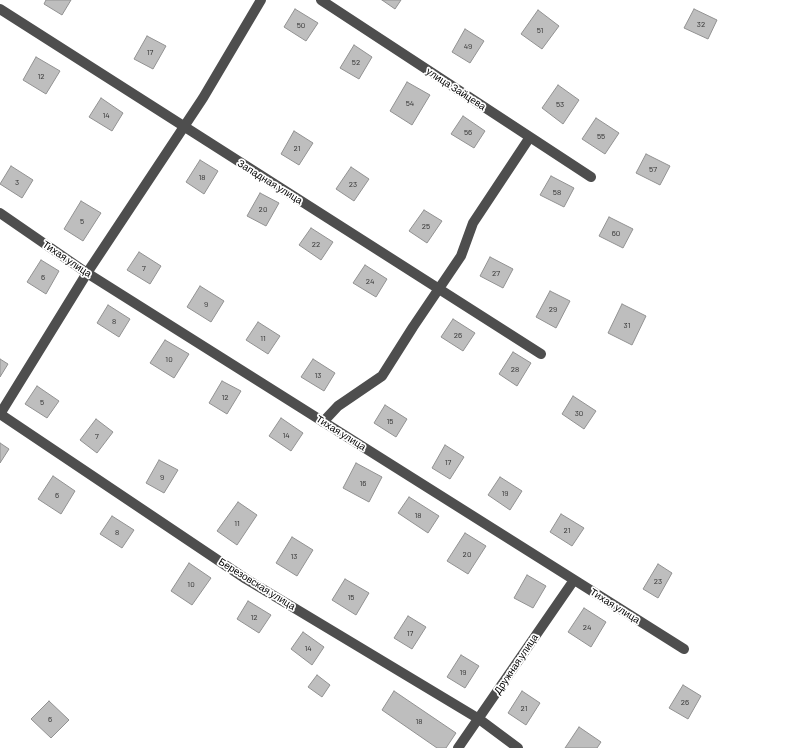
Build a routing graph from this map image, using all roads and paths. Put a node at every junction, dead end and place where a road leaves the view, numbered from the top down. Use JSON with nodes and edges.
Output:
{"nodes":[{"id":1,"x":261,"y":0,"type":"edge"},
{"id":2,"x":321,"y":0,"type":"edge"},
{"id":3,"x":0,"y":9,"type":"edge"},
{"id":4,"x":184,"y":127,"type":"junction"},
{"id":5,"x":530,"y":137,"type":"junction"},
{"id":6,"x":591,"y":177,"type":"dead end"},
{"id":7,"x":0,"y":213,"type":"edge"},
{"id":8,"x":87,"y":273,"type":"junction"},
{"id":9,"x":439,"y":289,"type":"junction"},
{"id":10,"x":541,"y":354,"type":"dead end"},
{"id":11,"x":0,"y":414,"type":"edge"},
{"id":12,"x":323,"y":422,"type":"junction"},
{"id":13,"x":574,"y":580,"type":"junction"},
{"id":14,"x":684,"y":649,"type":"dead end"},
{"id":15,"x":479,"y":719,"type":"junction"},
{"id":16,"x":458,"y":748,"type":"edge"},
{"id":17,"x":518,"y":748,"type":"edge"}],
"edges":[{"from":1,"to":4,"type":"street"},
{"from":2,"to":5,"type":"street","name":"улица Зайцева"},
{"from":3,"to":4,"type":"street","name":"Западная улица"},
{"from":4,"to":8,"type":"street"},
{"from":4,"to":9,"type":"street","name":"Западная улица"},
{"from":5,"to":6,"type":"street","name":"улица Зайцева"},
{"from":5,"to":9,"type":"street"},
{"from":7,"to":8,"type":"street","name":"Тихая улица"},
{"from":8,"to":11,"type":"street"},
{"from":8,"to":12,"type":"street","name":"Тихая улица"},
{"from":9,"to":10,"type":"street","name":"Западная улица"},
{"from":9,"to":12,"type":"street"},
{"from":11,"to":15,"type":"street","name":"Березовская улица"},
{"from":12,"to":13,"type":"street","name":"Тихая улица"},
{"from":13,"to":14,"type":"street","name":"Тихая улица"},
{"from":13,"to":15,"type":"street","name":"Дружная улица"},
{"from":15,"to":16,"type":"street","name":"Дружная улица"},
{"from":15,"to":17,"type":"street","name":"Березовская улица"}]}
